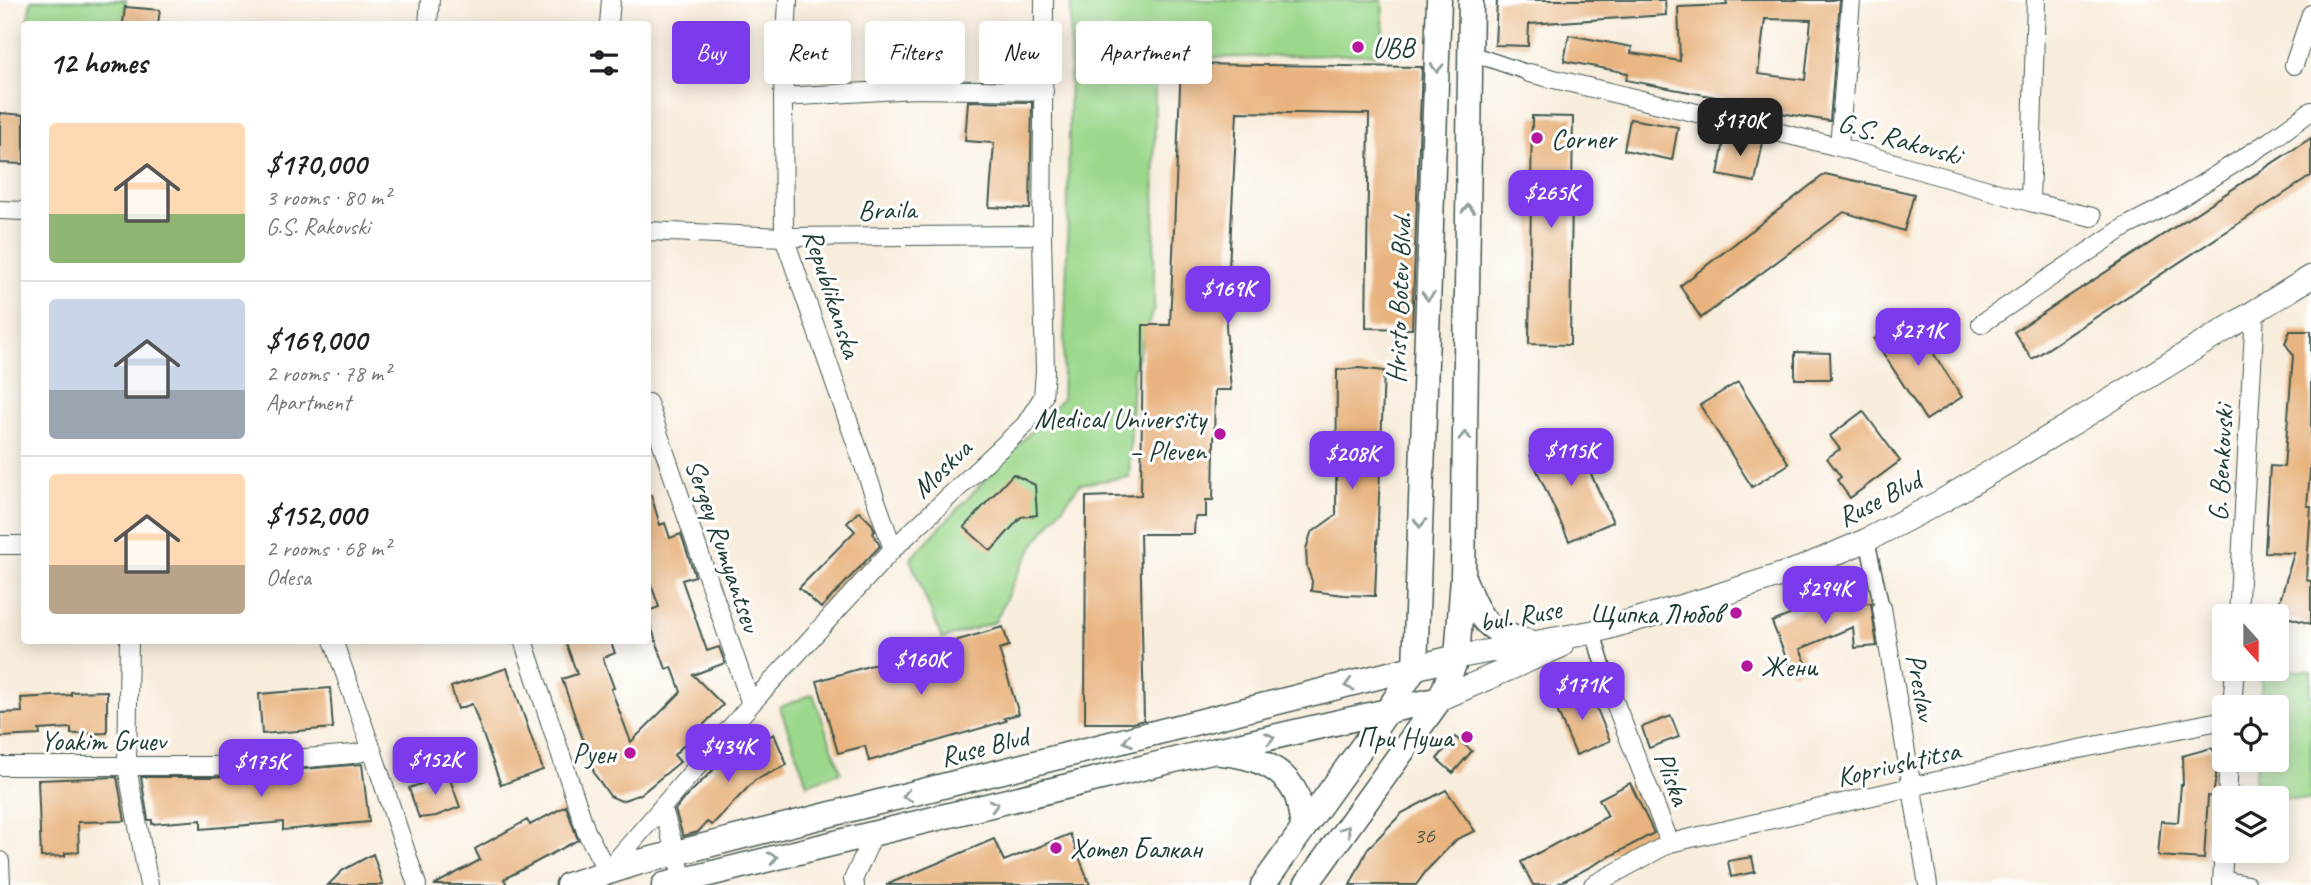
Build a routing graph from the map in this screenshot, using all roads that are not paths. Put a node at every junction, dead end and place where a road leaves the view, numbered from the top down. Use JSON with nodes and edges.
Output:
{"nodes":[{"id":1,"x":430,"y":0,"type":"edge"},
{"id":2,"x":611,"y":0,"type":"edge"},
{"id":3,"x":788,"y":0,"type":"edge"},
{"id":4,"x":1044,"y":0,"type":"edge"},
{"id":5,"x":1439,"y":0,"type":"edge"},
{"id":6,"x":1471,"y":0,"type":"edge"},
{"id":7,"x":1851,"y":0,"type":"edge"},
{"id":8,"x":2036,"y":0,"type":"edge"},
{"id":9,"x":2311,"y":14,"type":"edge"},
{"id":10,"x":428,"y":21,"type":"edge"},
{"id":11,"x":609,"y":21,"type":"edge"},
{"id":12,"x":1469,"y":53,"type":"junction"},
{"id":13,"x":2294,"y":65,"type":"dead end"},
{"id":14,"x":1529,"y":73,"type":"joint"},
{"id":15,"x":1044,"y":91,"type":"junction"},
{"id":16,"x":783,"y":97,"type":"junction"},
{"id":17,"x":2311,"y":111,"type":"edge"},
{"id":18,"x":1839,"y":147,"type":"junction"},
{"id":19,"x":2031,"y":202,"type":"junction"},
{"id":20,"x":0,"y":210,"type":"edge"},
{"id":21,"x":21,"y":211,"type":"edge"},
{"id":22,"x":2092,"y":217,"type":"dead end"},
{"id":23,"x":651,"y":231,"type":"edge"},
{"id":24,"x":1042,"y":235,"type":"junction"},
{"id":25,"x":783,"y":237,"type":"junction"},
{"id":26,"x":2311,"y":277,"type":"edge"},
{"id":27,"x":2255,"y":312,"type":"junction"},
{"id":28,"x":1981,"y":324,"type":"dead end"},
{"id":29,"x":651,"y":412,"type":"edge"},
{"id":30,"x":1867,"y":540,"type":"junction"},
{"id":31,"x":0,"y":545,"type":"edge"},
{"id":32,"x":21,"y":545,"type":"edge"},
{"id":33,"x":894,"y":549,"type":"junction"},
{"id":34,"x":1463,"y":578,"type":"junction"},
{"id":35,"x":2239,"y":604,"type":"edge"},
{"id":36,"x":1882,"y":608,"type":"joint"},
{"id":37,"x":1593,"y":632,"type":"junction"},
{"id":38,"x":1532,"y":643,"type":"junction"},
{"id":39,"x":129,"y":644,"type":"edge"},
{"id":40,"x":334,"y":644,"type":"edge"},
{"id":41,"x":524,"y":644,"type":"edge"},
{"id":42,"x":1457,"y":657,"type":"junction"},
{"id":43,"x":1415,"y":668,"type":"junction"},
{"id":44,"x":1611,"y":693,"type":"joint"},
{"id":45,"x":1440,"y":699,"type":"junction"},
{"id":46,"x":751,"y":704,"type":"junction"},
{"id":47,"x":1387,"y":712,"type":"junction"},
{"id":48,"x":2212,"y":722,"type":"edge"},
{"id":49,"x":372,"y":750,"type":"junction"},
{"id":50,"x":1203,"y":753,"type":"junction"},
{"id":51,"x":0,"y":766,"type":"edge"},
{"id":52,"x":127,"y":767,"type":"junction"},
{"id":53,"x":1912,"y":786,"type":"junction"},
{"id":54,"x":663,"y":809,"type":"junction"},
{"id":55,"x":1303,"y":827,"type":"junction"},
{"id":56,"x":873,"y":835,"type":"junction"},
{"id":57,"x":1670,"y":843,"type":"junction"},
{"id":58,"x":675,"y":853,"type":"junction"},
{"id":59,"x":0,"y":861,"type":"edge"},
{"id":60,"x":2223,"y":863,"type":"edge"},
{"id":61,"x":607,"y":872,"type":"junction"},
{"id":62,"x":673,"y":882,"type":"edge"},
{"id":63,"x":2222,"y":883,"type":"edge"},
{"id":64,"x":1,"y":885,"type":"edge"},
{"id":65,"x":149,"y":885,"type":"edge"},
{"id":66,"x":417,"y":885,"type":"edge"},
{"id":67,"x":568,"y":885,"type":"edge"},
{"id":68,"x":855,"y":885,"type":"edge"},
{"id":69,"x":1262,"y":885,"type":"edge"},
{"id":70,"x":1306,"y":885,"type":"edge"},
{"id":71,"x":1593,"y":885,"type":"edge"},
{"id":72,"x":1928,"y":885,"type":"edge"},
{"id":73,"x":2247,"y":885,"type":"edge"}],
"edges":[{"from":1,"to":10,"type":"street"},
{"from":2,"to":11,"type":"street"},
{"from":3,"to":16,"type":"street","name":"Republikanska"},
{"from":4,"to":15,"type":"street","name":"Moskva"},
{"from":5,"to":43,"type":"main road","name":"Hristo Botev Blvd.","one_way":true},
{"from":6,"to":12,"type":"main road"},
{"from":7,"to":18,"type":"street"},
{"from":8,"to":19,"type":"street"},
{"from":9,"to":13,"type":"street"},
{"from":12,"to":14,"type":"street"},
{"from":34,"to":12,"type":"main road","one_way":true},
{"from":14,"to":18,"type":"street","name":"G.S. Rakovski"},
{"from":15,"to":16,"type":"street"},
{"from":15,"to":24,"type":"street","name":"Moskva"},
{"from":16,"to":25,"type":"street","name":"Republikanska"},
{"from":17,"to":28,"type":"street"},
{"from":18,"to":19,"type":"street","name":"G.S. Rakovski"},
{"from":19,"to":22,"type":"street","name":"G.S. Rakovski"},
{"from":20,"to":21,"type":"street"},
{"from":23,"to":25,"type":"street","name":"Braila"},
{"from":24,"to":25,"type":"street","name":"Braila"},
{"from":24,"to":33,"type":"street","name":"Moskva"},
{"from":25,"to":33,"type":"street","name":"Republikanska"},
{"from":26,"to":27,"type":"street","name":"Ruse Blvd"},
{"from":27,"to":30,"type":"street","name":"Ruse Blvd"},
{"from":27,"to":35,"type":"street","name":"G. Benkovski"},
{"from":29,"to":46,"type":"street","name":"Sergey Rumyantsev"},
{"from":30,"to":36,"type":"street","name":"Preslav"},
{"from":30,"to":37,"type":"street","name":"Ruse Blvd"},
{"from":31,"to":32,"type":"street"},
{"from":33,"to":46,"type":"street","name":"Moskva"},
{"from":34,"to":38,"type":"main road"},
{"from":34,"to":42,"type":"main road"},
{"from":36,"to":53,"type":"street","name":"Preslav"},
{"from":37,"to":38,"type":"street","name":"bul. Ruse"},
{"from":37,"to":44,"type":"street"},
{"from":37,"to":45,"type":"street","name":"Ruse Blvd"},
{"from":38,"to":42,"type":"street","name":"bul. Ruse"},
{"from":39,"to":52,"type":"street"},
{"from":40,"to":49,"type":"street"},
{"from":41,"to":61,"type":"street"},
{"from":42,"to":43,"type":"main road","name":"Ruse Blvd"},
{"from":42,"to":45,"type":"main road"},
{"from":43,"to":47,"type":"main road"},
{"from":43,"to":58,"type":"main road","name":"Ruse Blvd","one_way":true},
{"from":44,"to":57,"type":"street","name":"Pliska"},
{"from":45,"to":47,"type":"main road"},
{"from":70,"to":45,"type":"main road","one_way":true},
{"from":46,"to":54,"type":"street","name":"Moskva"},
{"from":50,"to":47,"type":"main road","one_way":true},
{"from":47,"to":55,"type":"main road"},
{"from":48,"to":53,"type":"street","name":"Koprivshtitsa"},
{"from":49,"to":52,"type":"street","name":"Yoakim Gruev"},
{"from":49,"to":66,"type":"street"},
{"from":50,"to":55,"type":"main road"},
{"from":56,"to":50,"type":"main road","one_way":true},
{"from":51,"to":52,"type":"street","name":"Yoakim Gruev"},
{"from":52,"to":65,"type":"street"},
{"from":53,"to":57,"type":"street","name":"Koprivshtitsa"},
{"from":53,"to":72,"type":"street","name":"Preslav"},
{"from":54,"to":58,"type":"street"},
{"from":54,"to":61,"type":"street","name":"Moskva"},
{"from":55,"to":69,"type":"main road"},
{"from":62,"to":56,"type":"main road","one_way":true},
{"from":56,"to":68,"type":"street"},
{"from":57,"to":71,"type":"street","name":"Koprivshtitsa"},
{"from":58,"to":61,"type":"main road","name":"Ruse Blvd"},
{"from":58,"to":62,"type":"street"},
{"from":59,"to":64,"type":"street"},
{"from":60,"to":63,"type":"street"},
{"from":61,"to":67,"type":"main road","name":"Ruse Blvd"},
{"from":63,"to":73,"type":"street"}]}
